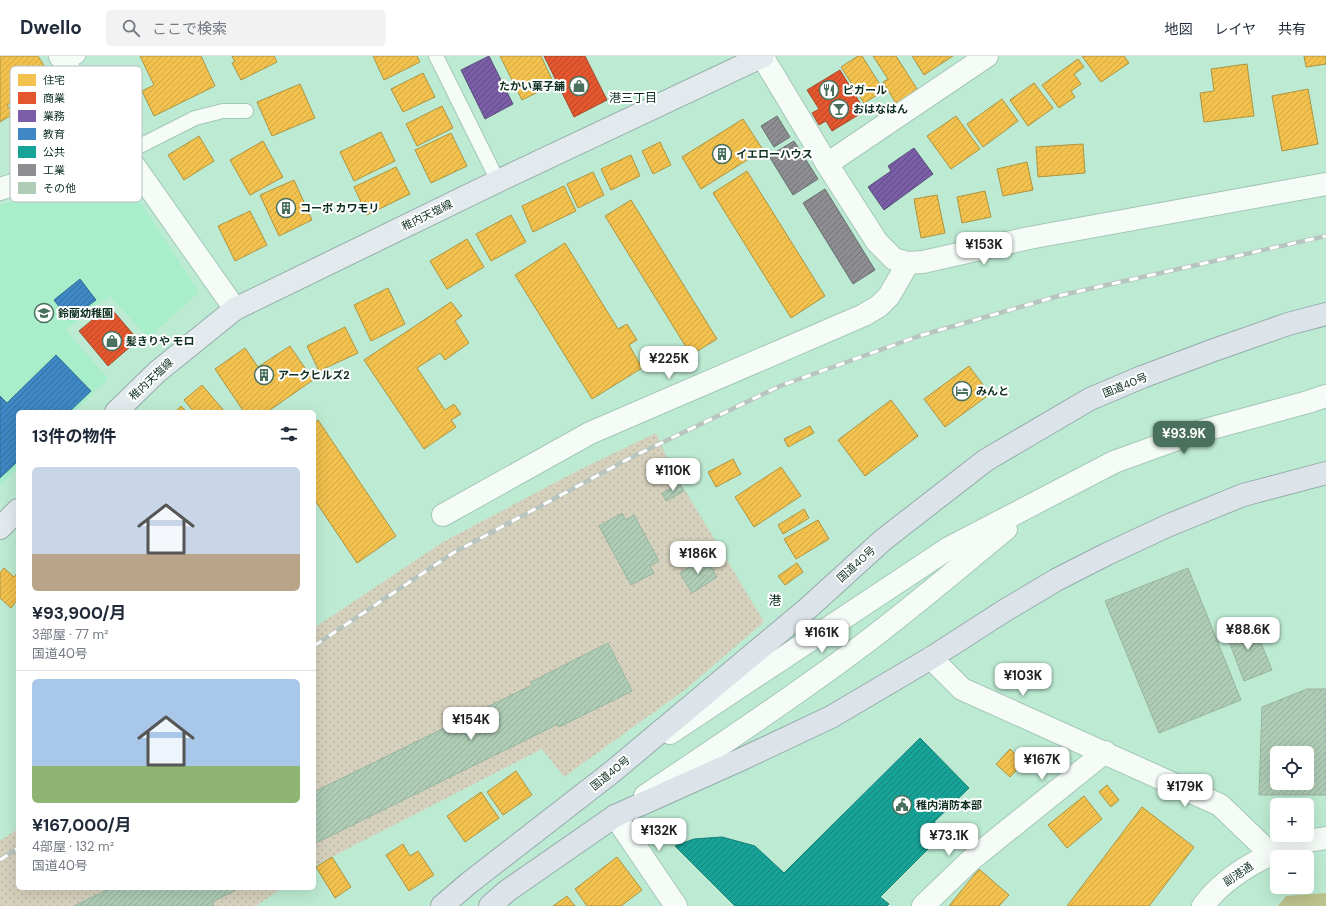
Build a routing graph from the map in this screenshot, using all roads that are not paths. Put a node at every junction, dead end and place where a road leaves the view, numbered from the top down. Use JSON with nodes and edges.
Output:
{"nodes":[{"id":1,"x":436,"y":56,"type":"edge"},
{"id":2,"x":762,"y":56,"type":"edge"},
{"id":3,"x":987,"y":56,"type":"edge"},
{"id":4,"x":246,"y":111,"type":"dead end"},
{"id":5,"x":142,"y":144,"type":"edge"},
{"id":6,"x":827,"y":164,"type":"junction"},
{"id":7,"x":142,"y":175,"type":"edge"},
{"id":8,"x":498,"y":181,"type":"junction"},
{"id":9,"x":1326,"y":184,"type":"edge"},
{"id":10,"x":10,"y":186,"type":"edge"},
{"id":11,"x":0,"y":189,"type":"edge"},
{"id":12,"x":908,"y":263,"type":"junction"},
{"id":13,"x":235,"y":309,"type":"junction"},
{"id":14,"x":1326,"y":314,"type":"edge"},
{"id":15,"x":1326,"y":396,"type":"edge"},
{"id":16,"x":118,"y":410,"type":"edge"},
{"id":17,"x":1326,"y":473,"type":"edge"},
{"id":18,"x":1037,"y":502,"type":"junction"},
{"id":19,"x":16,"y":512,"type":"edge"},
{"id":20,"x":443,"y":515,"type":"dead end"},
{"id":21,"x":0,"y":528,"type":"edge"},
{"id":22,"x":931,"y":658,"type":"junction"},
{"id":23,"x":1104,"y":752,"type":"junction"},
{"id":24,"x":612,"y":772,"type":"junction"},
{"id":25,"x":615,"y":816,"type":"junction"},
{"id":26,"x":1326,"y":838,"type":"edge"},
{"id":27,"x":1282,"y":850,"type":"edge"},
{"id":28,"x":1270,"y":853,"type":"edge"},
{"id":29,"x":1270,"y":856,"type":"edge"},
{"id":30,"x":442,"y":906,"type":"edge"},
{"id":31,"x":490,"y":906,"type":"edge"},
{"id":32,"x":676,"y":906,"type":"edge"},
{"id":33,"x":923,"y":906,"type":"edge"},
{"id":34,"x":1203,"y":906,"type":"edge"}],
"edges":[{"from":1,"to":8,"type":"lane"},
{"from":2,"to":6,"type":"street"},
{"from":2,"to":8,"type":"main road","name":"稚内天塩線"},
{"from":3,"to":6,"type":"street"},
{"from":4,"to":5,"type":"lane"},
{"from":6,"to":12,"type":"street"},
{"from":7,"to":13,"type":"street"},
{"from":8,"to":13,"type":"main road","name":"稚内天塩線"},
{"from":9,"to":12,"type":"street"},
{"from":10,"to":11,"type":"street"},
{"from":12,"to":20,"type":"street"},
{"from":13,"to":16,"type":"main road","name":"稚内天塩線"},
{"from":14,"to":24,"type":"highway","name":"国道40号"},
{"from":15,"to":18,"type":"street"},
{"from":17,"to":22,"type":"highway"},
{"from":18,"to":24,"type":"street"},
{"from":18,"to":25,"type":"street"},
{"from":19,"to":21,"type":"main road"},
{"from":22,"to":23,"type":"street"},
{"from":22,"to":25,"type":"highway"},
{"from":23,"to":28,"type":"street"},
{"from":23,"to":33,"type":"street"},
{"from":24,"to":30,"type":"highway","name":"国道40号"},
{"from":25,"to":31,"type":"highway"},
{"from":25,"to":32,"type":"street"},
{"from":26,"to":27,"type":"street","name":"副港通"},
{"from":29,"to":34,"type":"street","name":"副港通"}]}
